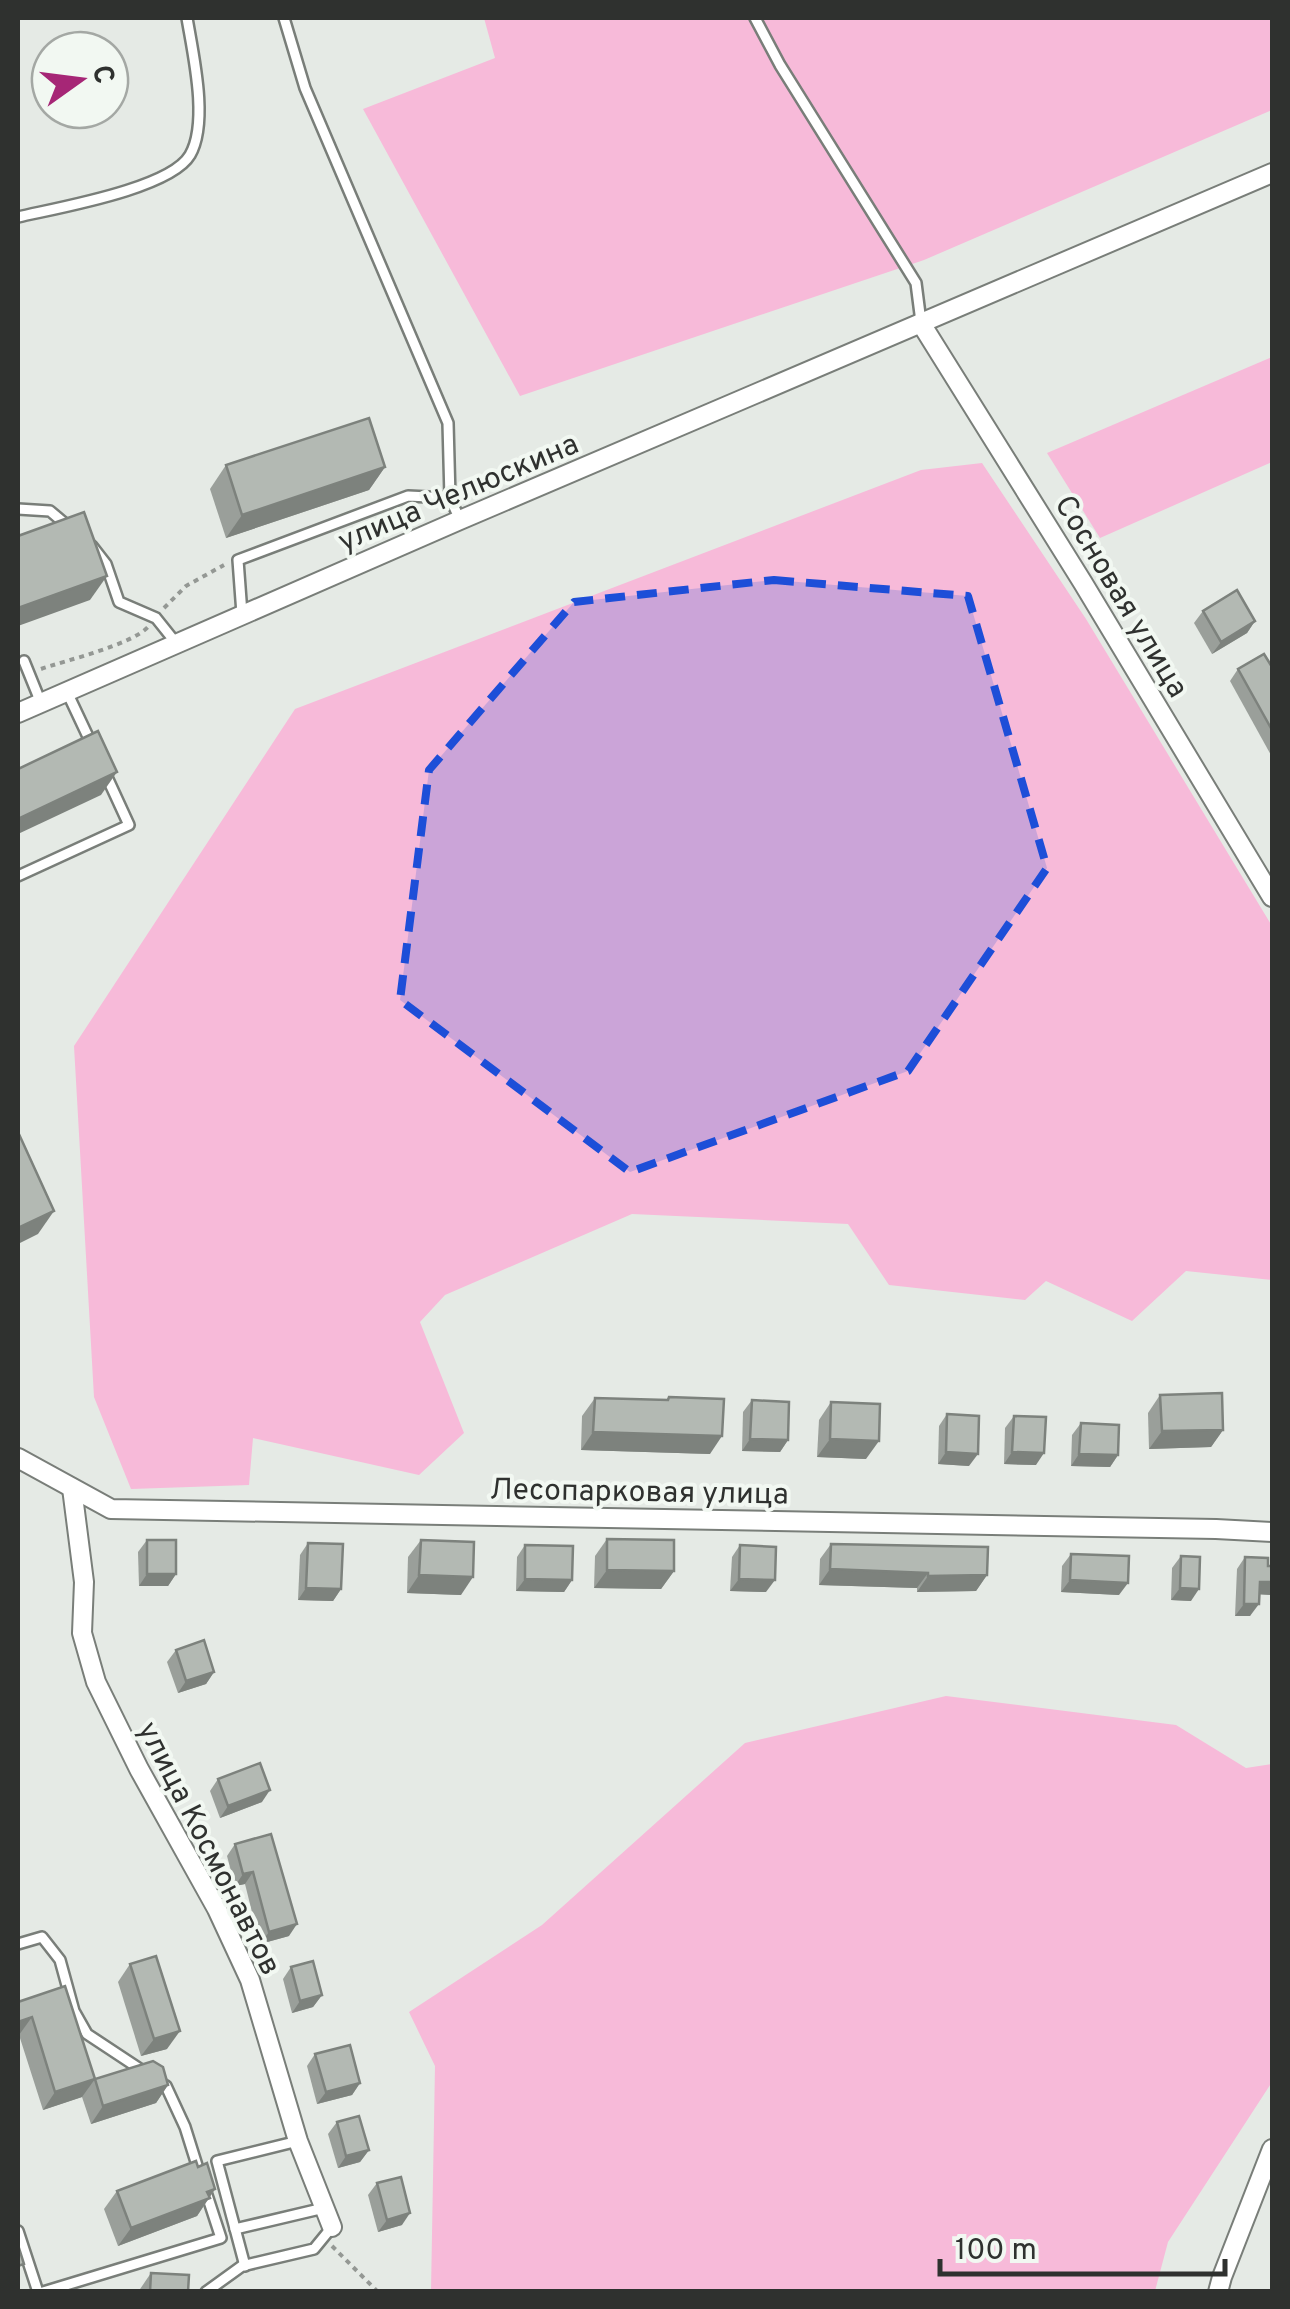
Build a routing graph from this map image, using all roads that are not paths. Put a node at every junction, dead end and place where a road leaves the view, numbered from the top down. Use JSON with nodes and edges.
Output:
{"nodes":[{"id":1,"x":187,"y":18,"type":"edge"},
{"id":2,"x":284,"y":18,"type":"edge"},
{"id":3,"x":754,"y":18,"type":"edge"},
{"id":4,"x":1272,"y":173,"type":"edge"},
{"id":5,"x":18,"y":217,"type":"edge"},
{"id":6,"x":922,"y":325,"type":"junction"},
{"id":7,"x":450,"y":498,"type":"junction"},
{"id":8,"x":18,"y":509,"type":"edge"},
{"id":9,"x":460,"y":520,"type":"junction"},
{"id":10,"x":76,"y":532,"type":"edge"},
{"id":11,"x":90,"y":543,"type":"edge"},
{"id":12,"x":242,"y":614,"type":"junction"},
{"id":13,"x":176,"y":644,"type":"junction"},
{"id":14,"x":24,"y":661,"type":"dead end"},
{"id":15,"x":68,"y":692,"type":"junction"},
{"id":16,"x":42,"y":703,"type":"junction"},
{"id":17,"x":18,"y":713,"type":"edge"},
{"id":18,"x":18,"y":876,"type":"edge"},
{"id":19,"x":1272,"y":897,"type":"edge"},
{"id":20,"x":18,"y":1458,"type":"edge"},
{"id":21,"x":72,"y":1488,"type":"junction"},
{"id":22,"x":1272,"y":1532,"type":"edge"},
{"id":23,"x":18,"y":1944,"type":"edge"},
{"id":24,"x":298,"y":2141,"type":"junction"},
{"id":25,"x":1272,"y":2149,"type":"edge"},
{"id":26,"x":324,"y":2208,"type":"junction"},
{"id":27,"x":235,"y":2229,"type":"junction"},
{"id":28,"x":18,"y":2232,"type":"edge"},
{"id":29,"x":328,"y":2232,"type":"joint"},
{"id":30,"x":245,"y":2266,"type":"junction"},
{"id":31,"x":40,"y":2292,"type":"edge"},
{"id":32,"x":206,"y":2292,"type":"edge"},
{"id":33,"x":1218,"y":2292,"type":"edge"}],
"edges":[{"from":1,"to":5,"type":"lane"},
{"from":2,"to":7,"type":"lane"},
{"from":3,"to":6,"type":"lane"},
{"from":4,"to":6,"type":"street","name":"улица Челюскина"},
{"from":6,"to":9,"type":"street","name":"улица Челюскина"},
{"from":6,"to":19,"type":"street","name":"Сосновая улица"},
{"from":7,"to":9,"type":"lane"},
{"from":7,"to":12,"type":"lane"},
{"from":8,"to":10,"type":"lane"},
{"from":9,"to":12,"type":"street","name":"улица Челюскина"},
{"from":11,"to":13,"type":"lane"},
{"from":12,"to":13,"type":"street","name":"улица Челюскина"},
{"from":13,"to":15,"type":"street","name":"улица Челюскина"},
{"from":14,"to":16,"type":"lane"},
{"from":15,"to":16,"type":"street","name":"улица Челюскина"},
{"from":15,"to":18,"type":"lane"},
{"from":16,"to":17,"type":"street","name":"улица Челюскина"},
{"from":20,"to":21,"type":"street","name":"Лесопарковая улица"},
{"from":21,"to":22,"type":"street","name":"Лесопарковая улица"},
{"from":21,"to":24,"type":"street","name":"улица Космонавтов"},
{"from":23,"to":31,"type":"lane"},
{"from":24,"to":26,"type":"street","name":"улица Космонавтов"},
{"from":24,"to":27,"type":"lane"},
{"from":25,"to":33,"type":"street"},
{"from":26,"to":27,"type":"lane"},
{"from":26,"to":29,"type":"street","name":"улица Космонавтов"},
{"from":27,"to":30,"type":"lane"},
{"from":28,"to":31,"type":"lane"},
{"from":29,"to":30,"type":"lane"},
{"from":30,"to":32,"type":"lane"}]}
